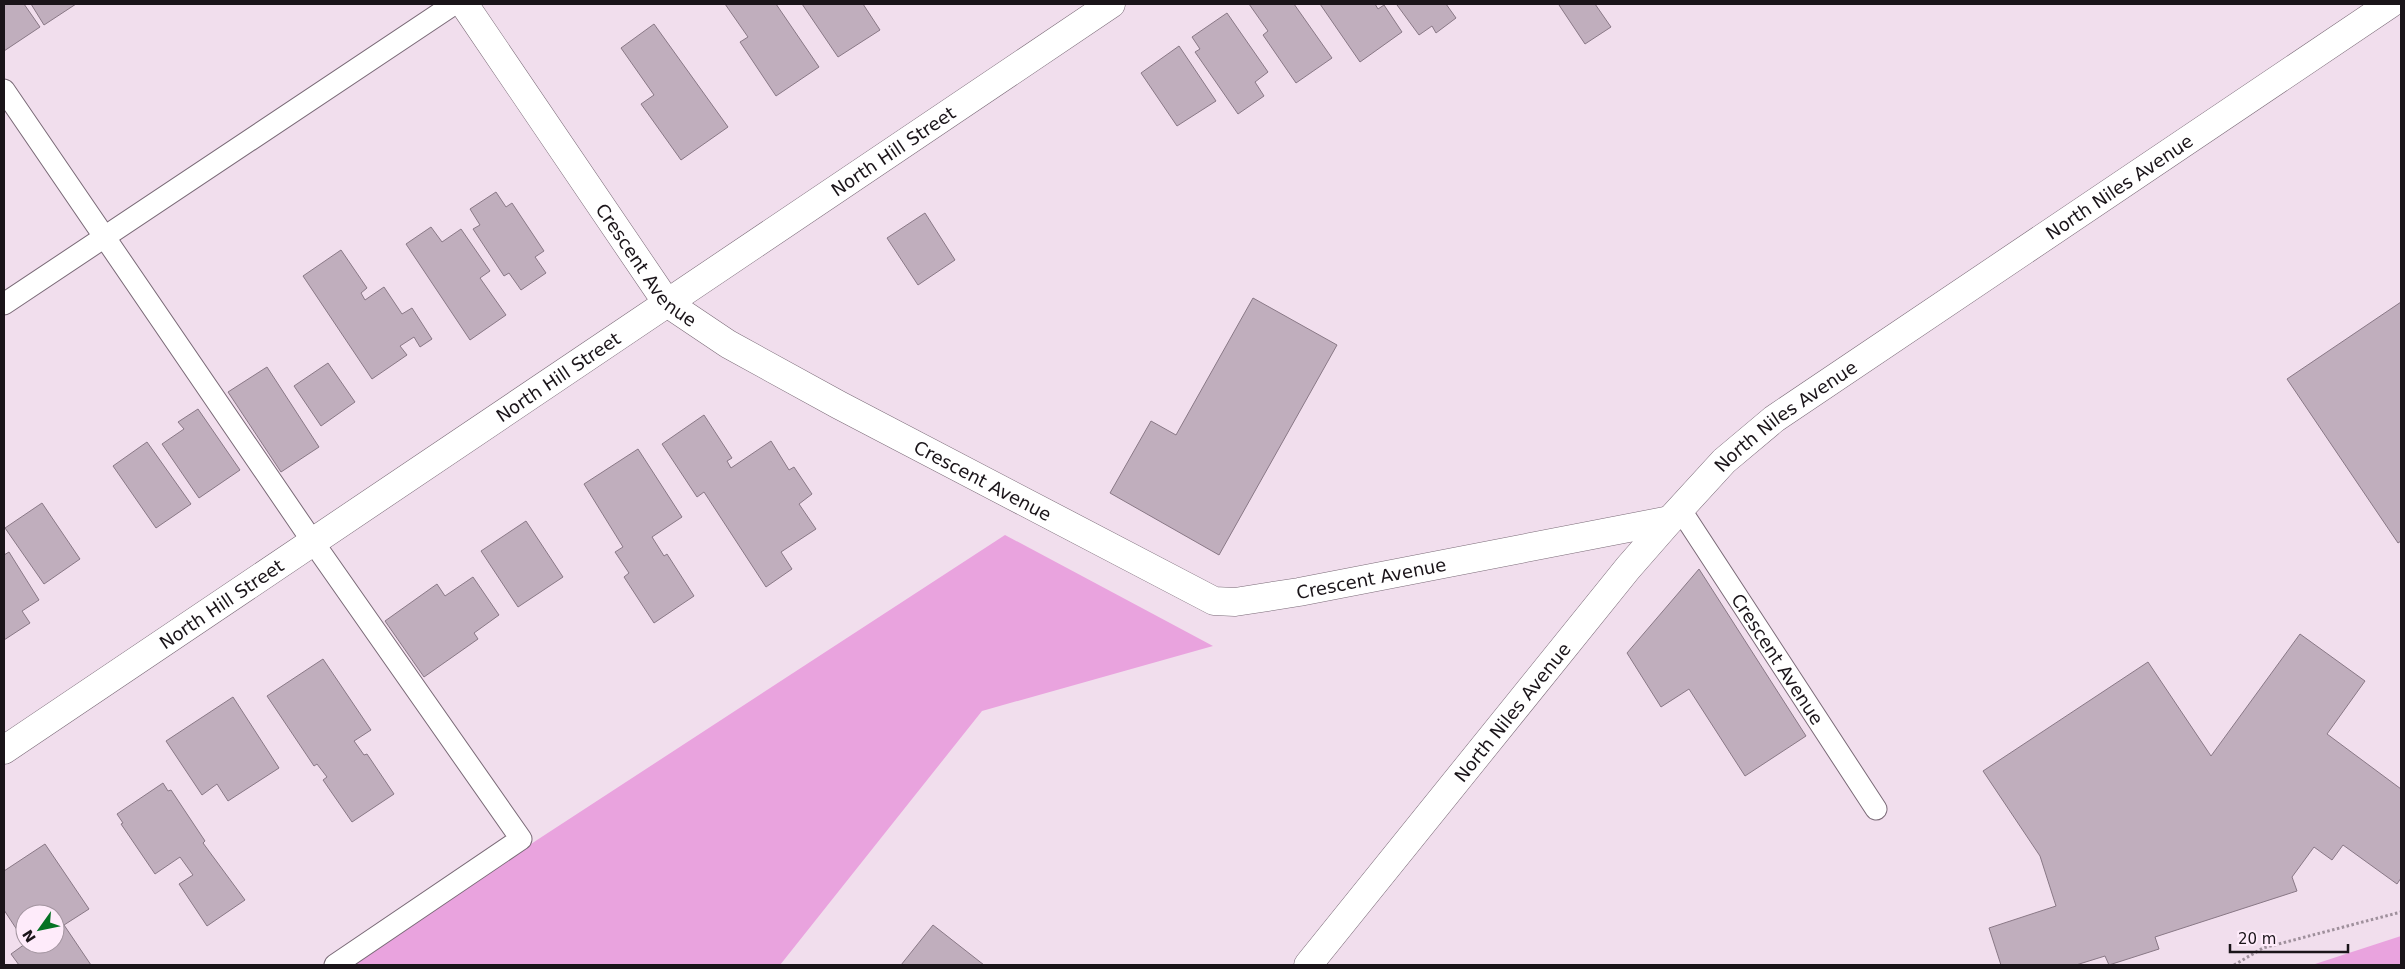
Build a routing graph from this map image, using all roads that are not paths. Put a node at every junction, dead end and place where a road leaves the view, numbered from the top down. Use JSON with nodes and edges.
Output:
{"nodes":[{"id":1,"x":454,"y":4,"type":"edge"},
{"id":2,"x":464,"y":4,"type":"edge"},
{"id":3,"x":1111,"y":4,"type":"edge"},
{"id":4,"x":2390,"y":4,"type":"edge"},
{"id":5,"x":4,"y":90,"type":"edge"},
{"id":6,"x":104,"y":236,"type":"junction"},
{"id":7,"x":667,"y":303,"type":"junction"},
{"id":8,"x":4,"y":304,"type":"edge"},
{"id":9,"x":1675,"y":514,"type":"junction"},
{"id":10,"x":313,"y":542,"type":"junction"},
{"id":11,"x":4,"y":750,"type":"edge"},
{"id":12,"x":1876,"y":809,"type":"dead end"},
{"id":13,"x":335,"y":965,"type":"edge"},
{"id":14,"x":1308,"y":965,"type":"edge"}],
"edges":[{"from":1,"to":6,"type":"lane"},
{"from":2,"to":7,"type":"street","name":"Crescent Avenue"},
{"from":3,"to":7,"type":"street","name":"North Hill Street"},
{"from":4,"to":9,"type":"street","name":"North Niles Avenue"},
{"from":5,"to":6,"type":"lane"},
{"from":6,"to":8,"type":"lane"},
{"from":6,"to":10,"type":"lane"},
{"from":7,"to":9,"type":"street","name":"Crescent Avenue"},
{"from":7,"to":10,"type":"street","name":"North Hill Street"},
{"from":9,"to":12,"type":"lane","name":"Crescent Avenue"},
{"from":9,"to":14,"type":"street","name":"North Niles Avenue"},
{"from":10,"to":11,"type":"street","name":"North Hill Street"},
{"from":10,"to":13,"type":"lane"}]}
